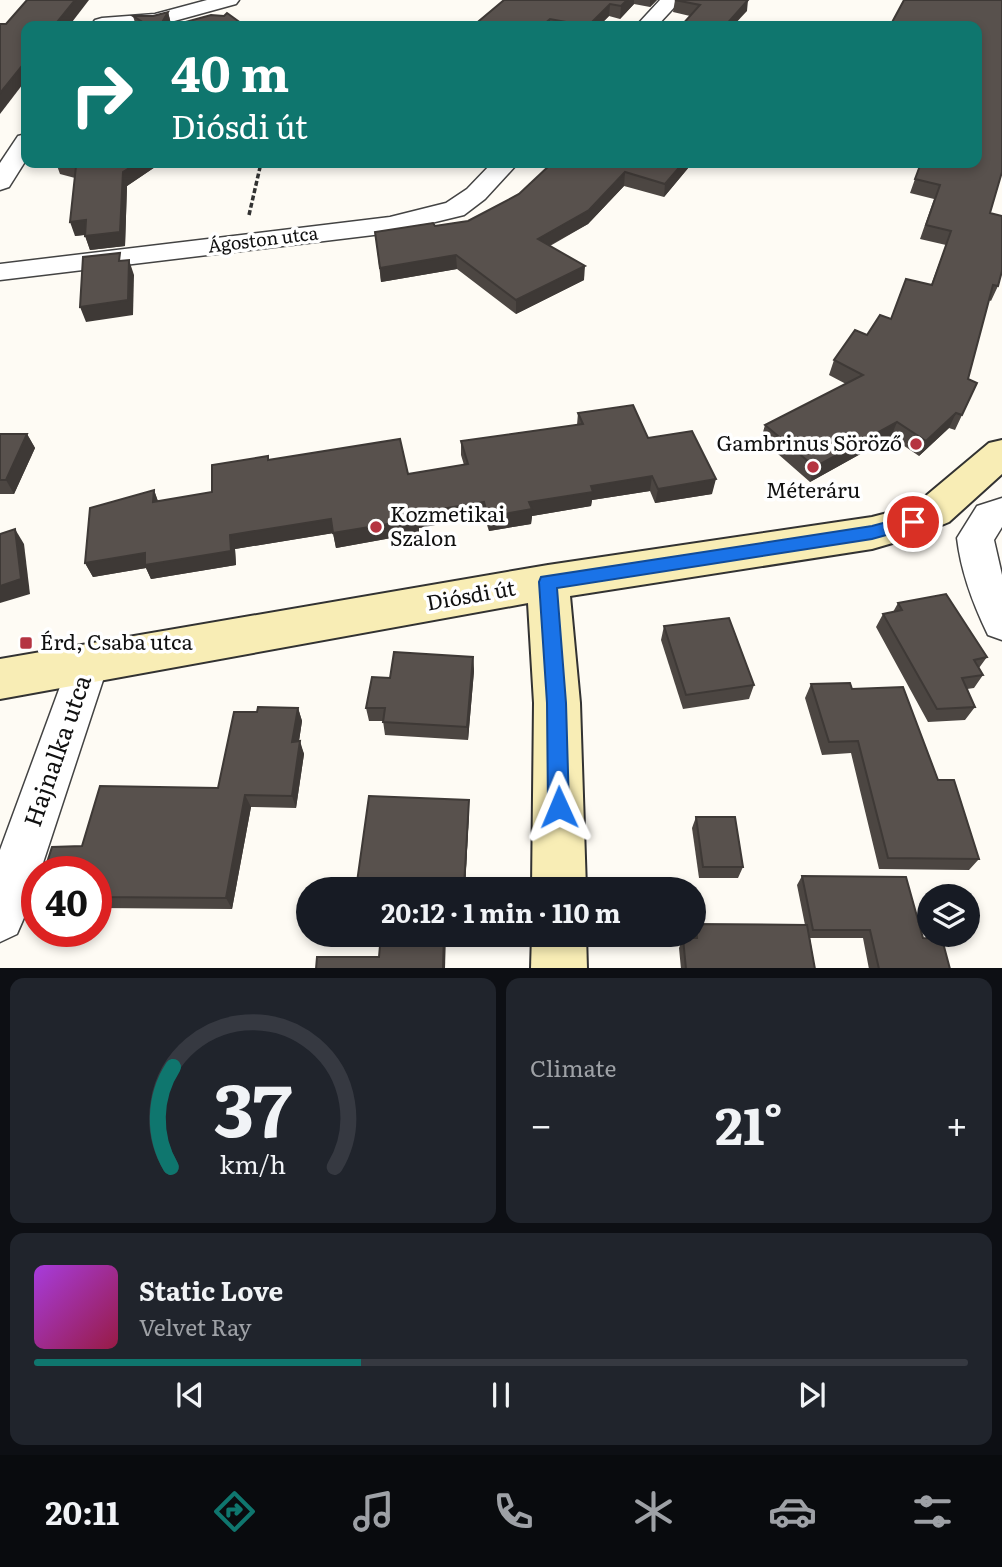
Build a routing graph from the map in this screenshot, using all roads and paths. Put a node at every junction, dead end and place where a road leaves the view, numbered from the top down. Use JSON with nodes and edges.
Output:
{"nodes":[{"id":1,"x":117,"y":0,"type":"edge"},
{"id":2,"x":229,"y":0,"type":"edge"},
{"id":3,"x":671,"y":0,"type":"edge"},
{"id":4,"x":104,"y":21,"type":"edge"},
{"id":5,"x":145,"y":21,"type":"edge"},
{"id":6,"x":651,"y":21,"type":"edge"},
{"id":7,"x":21,"y":149,"type":"edge"},
{"id":8,"x":260,"y":168,"type":"edge"},
{"id":9,"x":501,"y":168,"type":"edge"},
{"id":10,"x":0,"y":182,"type":"edge"},
{"id":11,"x":249,"y":215,"type":"dead end"},
{"id":12,"x":0,"y":272,"type":"edge"},
{"id":13,"x":1002,"y":453,"type":"edge"},
{"id":14,"x":996,"y":514,"type":"edge"},
{"id":15,"x":548,"y":582,"type":"junction"},
{"id":16,"x":1002,"y":623,"type":"edge"},
{"id":17,"x":88,"y":665,"type":"junction"},
{"id":18,"x":0,"y":679,"type":"edge"},
{"id":19,"x":559,"y":877,"type":"edge"},
{"id":20,"x":0,"y":917,"type":"edge"},
{"id":21,"x":559,"y":947,"type":"edge"},
{"id":22,"x":559,"y":968,"type":"edge"}],
"edges":[{"from":1,"to":4,"type":"street"},
{"from":2,"to":5,"type":"street"},
{"from":3,"to":6,"type":"street"},
{"from":7,"to":10,"type":"street"},
{"from":8,"to":11,"type":"path"},
{"from":9,"to":12,"type":"street","name":"Ágoston utca"},
{"from":13,"to":15,"type":"main road","name":"Diósdi út"},
{"from":14,"to":16,"type":"street"},
{"from":15,"to":17,"type":"main road","name":"Diósdi út"},
{"from":15,"to":19,"type":"main road"},
{"from":17,"to":18,"type":"main road","name":"Diósdi út"},
{"from":17,"to":20,"type":"street","name":"Hajnalka utca"},
{"from":21,"to":22,"type":"main road"}]}
